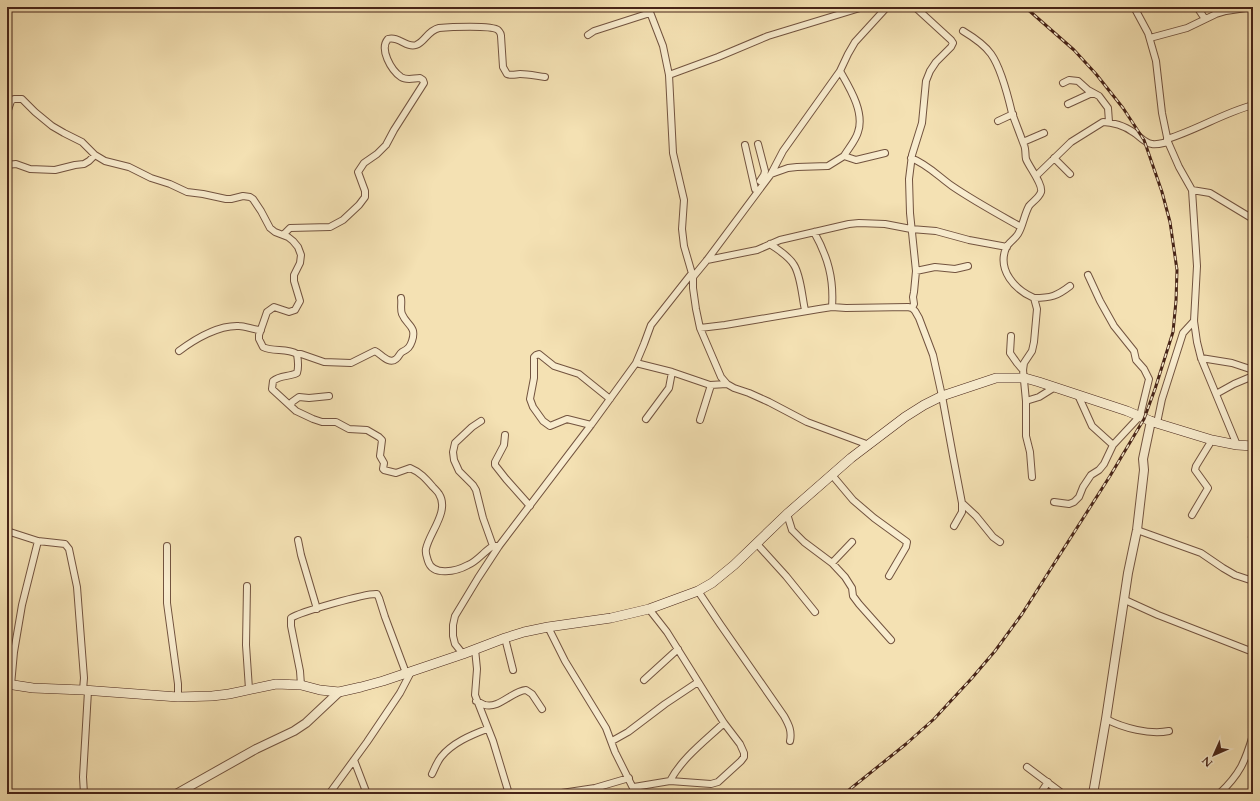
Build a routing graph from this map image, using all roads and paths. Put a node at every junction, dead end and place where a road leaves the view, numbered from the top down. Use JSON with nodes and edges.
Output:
{"nodes":[{"id":1,"x":872,"y":7,"type":"edge"},
{"id":2,"x":887,"y":7,"type":"edge"},
{"id":3,"x":915,"y":7,"type":"edge"},
{"id":4,"x":1134,"y":7,"type":"edge"},
{"id":5,"x":1198,"y":7,"type":"edge"},
{"id":6,"x":1252,"y":7,"type":"edge"},
{"id":7,"x":649,"y":10,"type":"edge"},
{"id":8,"x":1205,"y":19,"type":"junction"},
{"id":9,"x":963,"y":31,"type":"dead end"},
{"id":10,"x":588,"y":35,"type":"dead end"},
{"id":11,"x":1150,"y":38,"type":"junction"},
{"id":12,"x":840,"y":71,"type":"junction"},
{"id":13,"x":669,"y":75,"type":"junction"},
{"id":14,"x":545,"y":77,"type":"dead end"},
{"id":15,"x":1063,"y":83,"type":"dead end"},
{"id":16,"x":1092,"y":93,"type":"junction"},
{"id":17,"x":9,"y":98,"type":"edge"},
{"id":18,"x":1068,"y":104,"type":"dead end"},
{"id":19,"x":1253,"y":105,"type":"edge"},
{"id":20,"x":7,"y":113,"type":"edge"},
{"id":21,"x":1013,"y":114,"type":"junction"},
{"id":22,"x":998,"y":121,"type":"dead end"},
{"id":23,"x":1109,"y":122,"type":"junction"},
{"id":24,"x":1044,"y":133,"type":"dead end"},
{"id":25,"x":1168,"y":141,"type":"junction"},
{"id":26,"x":1023,"y":142,"type":"junction"},
{"id":27,"x":758,"y":144,"type":"dead end"},
{"id":28,"x":744,"y":145,"type":"dead end"},
{"id":29,"x":885,"y":153,"type":"dead end"},
{"id":30,"x":95,"y":155,"type":"junction"},
{"id":31,"x":844,"y":156,"type":"junction"},
{"id":32,"x":911,"y":158,"type":"junction"},
{"id":33,"x":1054,"y":158,"type":"junction"},
{"id":34,"x":7,"y":166,"type":"edge"},
{"id":35,"x":771,"y":174,"type":"junction"},
{"id":36,"x":1070,"y":174,"type":"dead end"},
{"id":37,"x":1036,"y":176,"type":"junction"},
{"id":38,"x":754,"y":189,"type":"junction"},
{"id":39,"x":1192,"y":190,"type":"junction"},
{"id":40,"x":749,"y":203,"type":"junction"},
{"id":41,"x":1253,"y":219,"type":"edge"},
{"id":42,"x":1021,"y":227,"type":"junction"},
{"id":43,"x":911,"y":229,"type":"junction"},
{"id":44,"x":814,"y":232,"type":"junction"},
{"id":45,"x":283,"y":235,"type":"junction"},
{"id":46,"x":770,"y":244,"type":"junction"},
{"id":47,"x":1007,"y":247,"type":"junction"},
{"id":48,"x":707,"y":260,"type":"junction"},
{"id":49,"x":968,"y":266,"type":"dead end"},
{"id":50,"x":916,"y":271,"type":"junction"},
{"id":51,"x":692,"y":275,"type":"junction"},
{"id":52,"x":1088,"y":275,"type":"dead end"},
{"id":53,"x":1070,"y":286,"type":"dead end"},
{"id":54,"x":401,"y":298,"type":"dead end"},
{"id":55,"x":1034,"y":298,"type":"junction"},
{"id":56,"x":832,"y":307,"type":"junction"},
{"id":57,"x":912,"y":308,"type":"junction"},
{"id":58,"x":805,"y":310,"type":"junction"},
{"id":59,"x":1194,"y":321,"type":"junction"},
{"id":60,"x":700,"y":328,"type":"junction"},
{"id":61,"x":261,"y":330,"type":"junction"},
{"id":62,"x":1011,"y":336,"type":"dead end"},
{"id":63,"x":179,"y":351,"type":"dead end"},
{"id":64,"x":297,"y":354,"type":"junction"},
{"id":65,"x":1201,"y":358,"type":"junction"},
{"id":66,"x":636,"y":364,"type":"junction"},
{"id":67,"x":1253,"y":370,"type":"edge"},
{"id":68,"x":672,"y":372,"type":"junction"},
{"id":69,"x":1024,"y":374,"type":"junction"},
{"id":70,"x":1253,"y":376,"type":"edge"},
{"id":71,"x":727,"y":384,"type":"junction"},
{"id":72,"x":711,"y":385,"type":"junction"},
{"id":73,"x":1055,"y":387,"type":"junction"},
{"id":74,"x":1078,"y":394,"type":"junction"},
{"id":75,"x":1216,"y":394,"type":"junction"},
{"id":76,"x":329,"y":396,"type":"dead end"},
{"id":77,"x":942,"y":396,"type":"junction"},
{"id":78,"x":610,"y":399,"type":"junction"},
{"id":79,"x":1026,"y":401,"type":"junction"},
{"id":80,"x":291,"y":406,"type":"junction"},
{"id":81,"x":1140,"y":416,"type":"junction"},
{"id":82,"x":646,"y":419,"type":"dead end"},
{"id":83,"x":700,"y":420,"type":"dead end"},
{"id":84,"x":481,"y":421,"type":"dead end"},
{"id":85,"x":1154,"y":422,"type":"junction"},
{"id":86,"x":591,"y":425,"type":"junction"},
{"id":87,"x":505,"y":435,"type":"dead end"},
{"id":88,"x":1212,"y":440,"type":"junction"},
{"id":89,"x":869,"y":445,"type":"junction"},
{"id":90,"x":1113,"y":445,"type":"junction"},
{"id":91,"x":1237,"y":445,"type":"junction"},
{"id":92,"x":1253,"y":446,"type":"edge"},
{"id":93,"x":832,"y":475,"type":"junction"},
{"id":94,"x":1032,"y":477,"type":"dead end"},
{"id":95,"x":1054,"y":502,"type":"dead end"},
{"id":96,"x":962,"y":503,"type":"junction"},
{"id":97,"x":530,"y":506,"type":"junction"},
{"id":98,"x":787,"y":514,"type":"junction"},
{"id":99,"x":1192,"y":515,"type":"dead end"},
{"id":100,"x":954,"y":526,"type":"dead end"},
{"id":101,"x":1137,"y":530,"type":"junction"},
{"id":102,"x":7,"y":532,"type":"edge"},
{"id":103,"x":38,"y":540,"type":"junction"},
{"id":104,"x":298,"y":540,"type":"dead end"},
{"id":105,"x":852,"y":542,"type":"dead end"},
{"id":106,"x":1000,"y":542,"type":"dead end"},
{"id":107,"x":757,"y":544,"type":"junction"},
{"id":108,"x":167,"y":546,"type":"dead end"},
{"id":109,"x":496,"y":546,"type":"junction"},
{"id":110,"x":832,"y":563,"type":"junction"},
{"id":111,"x":889,"y":576,"type":"dead end"},
{"id":112,"x":1253,"y":580,"type":"edge"},
{"id":113,"x":247,"y":586,"type":"dead end"},
{"id":114,"x":698,"y":591,"type":"junction"},
{"id":115,"x":1125,"y":600,"type":"junction"},
{"id":116,"x":317,"y":609,"type":"junction"},
{"id":117,"x":649,"y":609,"type":"junction"},
{"id":118,"x":815,"y":612,"type":"dead end"},
{"id":119,"x":548,"y":627,"type":"junction"},
{"id":120,"x":505,"y":638,"type":"junction"},
{"id":121,"x":890,"y":640,"type":"dead end"},
{"id":122,"x":475,"y":649,"type":"junction"},
{"id":123,"x":678,"y":649,"type":"junction"},
{"id":124,"x":1253,"y":652,"type":"edge"},
{"id":125,"x":463,"y":654,"type":"junction"},
{"id":126,"x":514,"y":670,"type":"dead end"},
{"id":127,"x":408,"y":672,"type":"junction"},
{"id":128,"x":644,"y":680,"type":"dead end"},
{"id":129,"x":698,"y":682,"type":"junction"},
{"id":130,"x":9,"y":684,"type":"edge"},
{"id":131,"x":301,"y":685,"type":"junction"},
{"id":132,"x":249,"y":689,"type":"junction"},
{"id":133,"x":85,"y":690,"type":"junction"},
{"id":134,"x":339,"y":692,"type":"junction"},
{"id":135,"x":178,"y":697,"type":"junction"},
{"id":136,"x":476,"y":701,"type":"junction"},
{"id":137,"x":542,"y":709,"type":"dead end"},
{"id":138,"x":1106,"y":719,"type":"junction"},
{"id":139,"x":724,"y":723,"type":"junction"},
{"id":140,"x":487,"y":729,"type":"junction"},
{"id":141,"x":1169,"y":731,"type":"dead end"},
{"id":142,"x":1253,"y":735,"type":"edge"},
{"id":143,"x":612,"y":741,"type":"junction"},
{"id":144,"x":790,"y":742,"type":"dead end"},
{"id":145,"x":354,"y":760,"type":"junction"},
{"id":146,"x":1027,"y":767,"type":"dead end"},
{"id":147,"x":432,"y":774,"type":"dead end"},
{"id":148,"x":629,"y":778,"type":"junction"},
{"id":149,"x":670,"y":781,"type":"junction"},
{"id":150,"x":1048,"y":782,"type":"junction"},
{"id":151,"x":334,"y":787,"type":"junction"},
{"id":152,"x":634,"y":787,"type":"junction"},
{"id":153,"x":84,"y":794,"type":"edge"},
{"id":154,"x":176,"y":794,"type":"edge"},
{"id":155,"x":329,"y":794,"type":"edge"},
{"id":156,"x":335,"y":794,"type":"edge"},
{"id":157,"x":367,"y":794,"type":"edge"},
{"id":158,"x":509,"y":794,"type":"edge"},
{"id":159,"x":555,"y":794,"type":"edge"},
{"id":160,"x":636,"y":794,"type":"edge"},
{"id":161,"x":1040,"y":794,"type":"edge"},
{"id":162,"x":1063,"y":794,"type":"edge"},
{"id":163,"x":1093,"y":794,"type":"edge"},
{"id":164,"x":1219,"y":794,"type":"edge"}],
"edges":[{"from":1,"to":13,"type":"street"},
{"from":2,"to":12,"type":"street"},
{"from":3,"to":32,"type":"street"},
{"from":4,"to":11,"type":"street"},
{"from":5,"to":8,"type":"street"},
{"from":6,"to":8,"type":"street"},
{"from":7,"to":10,"type":"street"},
{"from":7,"to":13,"type":"street"},
{"from":8,"to":11,"type":"street"},
{"from":9,"to":21,"type":"street"},
{"from":11,"to":25,"type":"street"},
{"from":12,"to":31,"type":"street"},
{"from":12,"to":35,"type":"street"},
{"from":13,"to":51,"type":"street"},
{"from":14,"to":45,"type":"street"},
{"from":15,"to":16,"type":"street"},
{"from":16,"to":18,"type":"street"},
{"from":16,"to":23,"type":"street"},
{"from":17,"to":20,"type":"street"},
{"from":17,"to":30,"type":"street"},
{"from":19,"to":25,"type":"street"},
{"from":21,"to":22,"type":"street"},
{"from":21,"to":26,"type":"street"},
{"from":23,"to":25,"type":"street"},
{"from":23,"to":33,"type":"street"},
{"from":24,"to":26,"type":"street"},
{"from":25,"to":39,"type":"street"},
{"from":26,"to":37,"type":"street"},
{"from":27,"to":38,"type":"street"},
{"from":28,"to":38,"type":"street"},
{"from":29,"to":31,"type":"street"},
{"from":30,"to":34,"type":"street"},
{"from":30,"to":45,"type":"street"},
{"from":31,"to":35,"type":"street"},
{"from":32,"to":42,"type":"street"},
{"from":32,"to":43,"type":"street"},
{"from":33,"to":36,"type":"street"},
{"from":33,"to":37,"type":"street"},
{"from":35,"to":40,"type":"street"},
{"from":37,"to":42,"type":"street"},
{"from":38,"to":40,"type":"street"},
{"from":39,"to":41,"type":"street"},
{"from":39,"to":59,"type":"street"},
{"from":40,"to":48,"type":"street"},
{"from":42,"to":47,"type":"street"},
{"from":43,"to":44,"type":"street"},
{"from":43,"to":47,"type":"street"},
{"from":43,"to":50,"type":"street"},
{"from":44,"to":46,"type":"street"},
{"from":44,"to":56,"type":"street"},
{"from":45,"to":61,"type":"street"},
{"from":46,"to":48,"type":"street"},
{"from":46,"to":58,"type":"street"},
{"from":47,"to":55,"type":"street"},
{"from":48,"to":51,"type":"street"},
{"from":49,"to":50,"type":"street"},
{"from":50,"to":57,"type":"street"},
{"from":51,"to":60,"type":"street"},
{"from":51,"to":66,"type":"street"},
{"from":52,"to":81,"type":"street"},
{"from":53,"to":55,"type":"street"},
{"from":54,"to":64,"type":"street"},
{"from":55,"to":69,"type":"street"},
{"from":56,"to":57,"type":"street"},
{"from":56,"to":58,"type":"street"},
{"from":57,"to":77,"type":"street"},
{"from":58,"to":60,"type":"street"},
{"from":59,"to":65,"type":"street"},
{"from":59,"to":85,"type":"street"},
{"from":60,"to":71,"type":"street"},
{"from":61,"to":63,"type":"street"},
{"from":61,"to":64,"type":"street"},
{"from":62,"to":69,"type":"street"},
{"from":64,"to":80,"type":"street"},
{"from":65,"to":67,"type":"street"},
{"from":65,"to":75,"type":"street"},
{"from":66,"to":68,"type":"street"},
{"from":66,"to":78,"type":"street"},
{"from":68,"to":72,"type":"street"},
{"from":68,"to":82,"type":"street"},
{"from":69,"to":73,"type":"main road"},
{"from":69,"to":77,"type":"main road"},
{"from":69,"to":79,"type":"street"},
{"from":70,"to":75,"type":"street"},
{"from":71,"to":72,"type":"street"},
{"from":71,"to":89,"type":"street"},
{"from":72,"to":83,"type":"street"},
{"from":73,"to":74,"type":"main road"},
{"from":73,"to":79,"type":"street"},
{"from":74,"to":81,"type":"main road"},
{"from":74,"to":90,"type":"street"},
{"from":75,"to":91,"type":"street"},
{"from":76,"to":80,"type":"street"},
{"from":77,"to":89,"type":"main road"},
{"from":77,"to":96,"type":"street"},
{"from":78,"to":86,"type":"street"},
{"from":78,"to":86,"type":"street"},
{"from":79,"to":94,"type":"street"},
{"from":80,"to":109,"type":"street"},
{"from":81,"to":85,"type":"main road"},
{"from":81,"to":90,"type":"street"},
{"from":84,"to":109,"type":"street"},
{"from":85,"to":88,"type":"main road"},
{"from":85,"to":101,"type":"street"},
{"from":86,"to":97,"type":"street"},
{"from":87,"to":97,"type":"street"},
{"from":88,"to":91,"type":"main road"},
{"from":88,"to":99,"type":"street"},
{"from":89,"to":93,"type":"main road"},
{"from":90,"to":95,"type":"street"},
{"from":91,"to":92,"type":"main road"},
{"from":93,"to":98,"type":"main road"},
{"from":93,"to":111,"type":"street"},
{"from":96,"to":100,"type":"street"},
{"from":96,"to":106,"type":"street"},
{"from":97,"to":109,"type":"street"},
{"from":98,"to":107,"type":"main road"},
{"from":98,"to":110,"type":"street"},
{"from":101,"to":112,"type":"street"},
{"from":101,"to":115,"type":"street"},
{"from":102,"to":103,"type":"street"},
{"from":103,"to":130,"type":"street"},
{"from":103,"to":133,"type":"street"},
{"from":104,"to":116,"type":"street"},
{"from":105,"to":110,"type":"street"},
{"from":107,"to":114,"type":"main road"},
{"from":107,"to":118,"type":"street"},
{"from":108,"to":135,"type":"street"},
{"from":109,"to":125,"type":"street"},
{"from":110,"to":121,"type":"street"},
{"from":113,"to":132,"type":"street"},
{"from":114,"to":117,"type":"main road"},
{"from":114,"to":144,"type":"street"},
{"from":115,"to":124,"type":"street"},
{"from":115,"to":138,"type":"street"},
{"from":116,"to":127,"type":"street"},
{"from":116,"to":131,"type":"street"},
{"from":117,"to":119,"type":"main road"},
{"from":117,"to":123,"type":"street"},
{"from":119,"to":120,"type":"main road"},
{"from":119,"to":143,"type":"street"},
{"from":120,"to":122,"type":"main road"},
{"from":120,"to":126,"type":"street"},
{"from":122,"to":125,"type":"main road"},
{"from":122,"to":136,"type":"street"},
{"from":123,"to":128,"type":"street"},
{"from":123,"to":129,"type":"street"},
{"from":125,"to":127,"type":"main road"},
{"from":127,"to":134,"type":"main road"},
{"from":127,"to":145,"type":"street"},
{"from":129,"to":139,"type":"street"},
{"from":129,"to":143,"type":"street"},
{"from":130,"to":133,"type":"main road"},
{"from":131,"to":132,"type":"main road"},
{"from":131,"to":134,"type":"main road"},
{"from":132,"to":135,"type":"main road"},
{"from":133,"to":135,"type":"main road"},
{"from":133,"to":153,"type":"street"},
{"from":134,"to":154,"type":"street"},
{"from":136,"to":137,"type":"street"},
{"from":136,"to":140,"type":"street"},
{"from":138,"to":141,"type":"street"},
{"from":138,"to":163,"type":"street"},
{"from":139,"to":149,"type":"street"},
{"from":139,"to":149,"type":"street"},
{"from":140,"to":147,"type":"street"},
{"from":140,"to":158,"type":"street"},
{"from":142,"to":164,"type":"street"},
{"from":143,"to":148,"type":"street"},
{"from":145,"to":151,"type":"street"},
{"from":145,"to":157,"type":"street"},
{"from":146,"to":150,"type":"street"},
{"from":148,"to":152,"type":"street"},
{"from":148,"to":159,"type":"street"},
{"from":149,"to":152,"type":"street"},
{"from":150,"to":161,"type":"street"},
{"from":150,"to":162,"type":"street"},
{"from":151,"to":155,"type":"street"},
{"from":151,"to":156,"type":"street"},
{"from":152,"to":160,"type":"street"}]}
